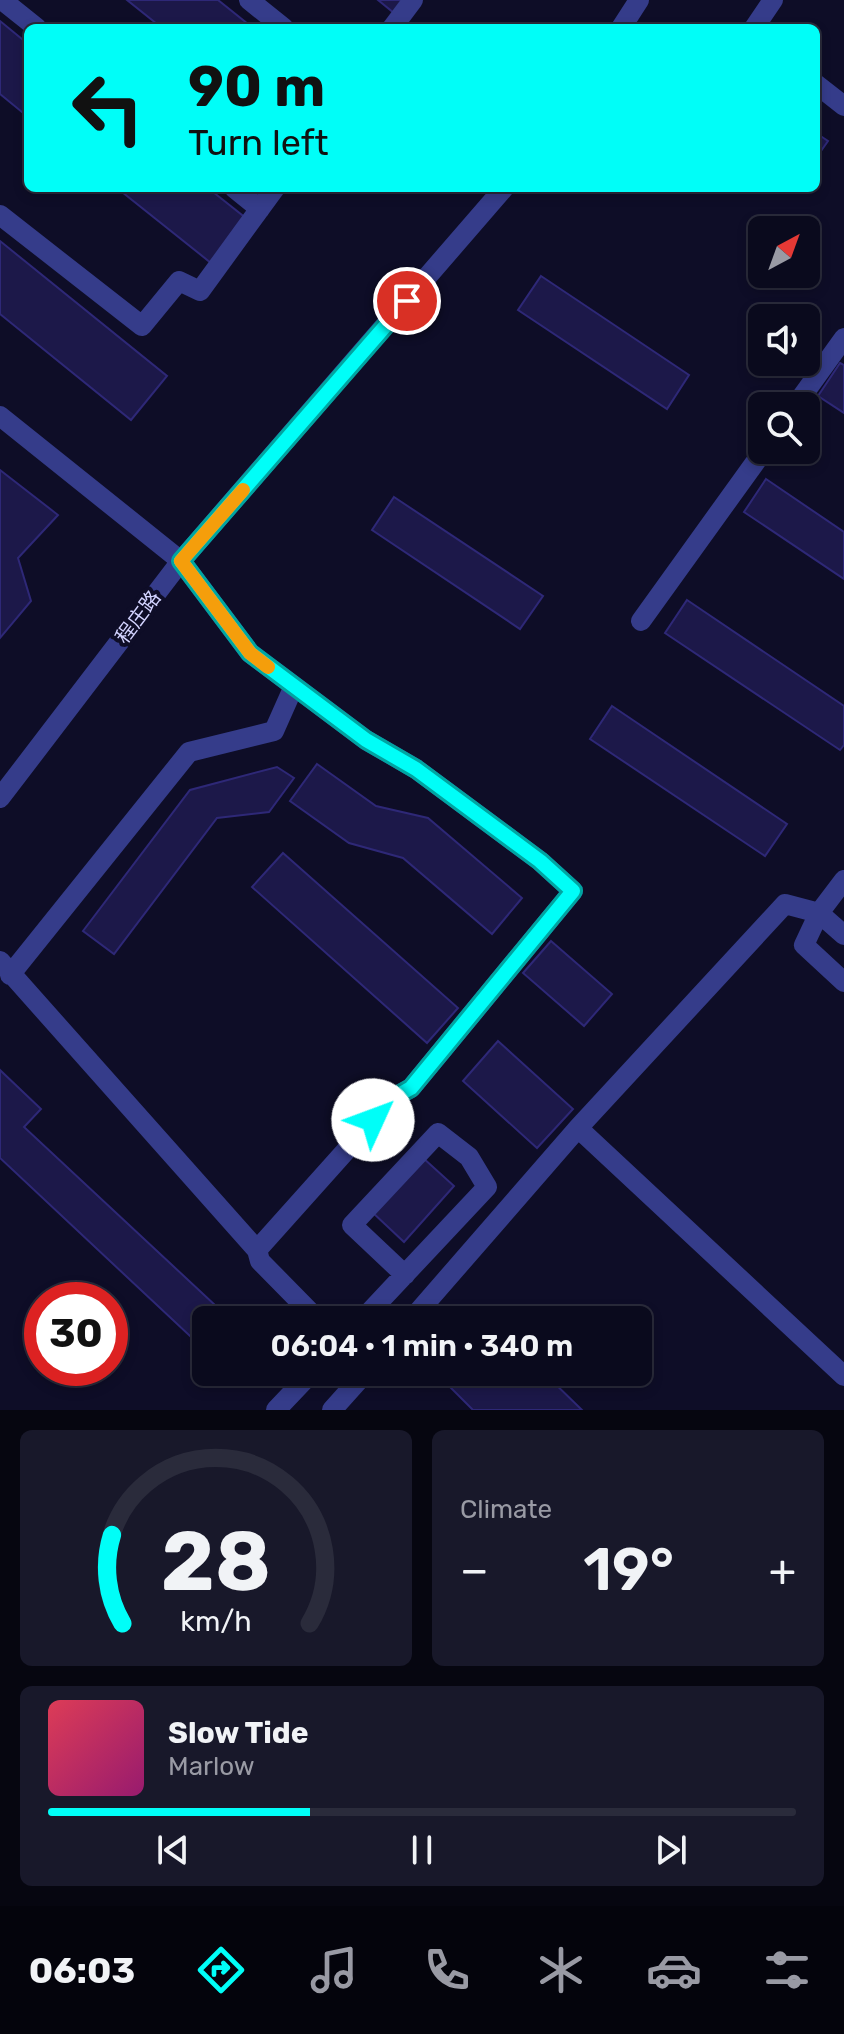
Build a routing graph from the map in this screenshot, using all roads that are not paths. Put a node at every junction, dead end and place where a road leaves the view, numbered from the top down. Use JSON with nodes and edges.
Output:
{"nodes":[{"id":1,"x":2,"y":0,"type":"edge"},
{"id":2,"x":249,"y":0,"type":"edge"},
{"id":3,"x":413,"y":0,"type":"edge"},
{"id":4,"x":639,"y":0,"type":"edge"},
{"id":5,"x":773,"y":0,"type":"edge"},
{"id":6,"x":32,"y":24,"type":"edge"},
{"id":7,"x":279,"y":24,"type":"edge"},
{"id":8,"x":395,"y":24,"type":"edge"},
{"id":9,"x":624,"y":24,"type":"edge"},
{"id":10,"x":757,"y":24,"type":"edge"},
{"id":11,"x":820,"y":87,"type":"edge"},
{"id":12,"x":844,"y":106,"type":"edge"},
{"id":13,"x":239,"y":192,"type":"edge"},
{"id":14,"x":272,"y":192,"type":"edge"},
{"id":15,"x":501,"y":192,"type":"edge"},
{"id":16,"x":260,"y":209,"type":"junction"},
{"id":17,"x":0,"y":215,"type":"edge"},
{"id":18,"x":844,"y":338,"type":"edge"},
{"id":19,"x":805,"y":392,"type":"edge"},
{"id":20,"x":0,"y":416,"type":"edge"},
{"id":21,"x":754,"y":464,"type":"edge"},
{"id":22,"x":181,"y":561,"type":"junction"},
{"id":23,"x":641,"y":621,"type":"dead end"},
{"id":24,"x":294,"y":686,"type":"junction"},
{"id":25,"x":0,"y":798,"type":"edge"},
{"id":26,"x":844,"y":880,"type":"edge"},
{"id":27,"x":819,"y":913,"type":"junction"},
{"id":28,"x":844,"y":935,"type":"edge"},
{"id":29,"x":5,"y":968,"type":"edge"},
{"id":30,"x":844,"y":982,"type":"edge"},
{"id":31,"x":578,"y":1128,"type":"junction"},
{"id":32,"x":257,"y":1250,"type":"junction"},
{"id":33,"x":405,"y":1275,"type":"junction"},
{"id":34,"x":304,"y":1306,"type":"edge"},
{"id":35,"x":375,"y":1306,"type":"edge"},
{"id":36,"x":423,"y":1306,"type":"edge"},
{"id":37,"x":844,"y":1376,"type":"edge"},
{"id":38,"x":299,"y":1386,"type":"edge"},
{"id":39,"x":353,"y":1386,"type":"edge"},
{"id":40,"x":276,"y":1410,"type":"edge"},
{"id":41,"x":332,"y":1410,"type":"edge"}],
"edges":[{"from":1,"to":6,"type":"street"},
{"from":2,"to":7,"type":"street"},
{"from":3,"to":8,"type":"street"},
{"from":4,"to":9,"type":"street"},
{"from":5,"to":10,"type":"street"},
{"from":11,"to":12,"type":"street"},
{"from":13,"to":16,"type":"street"},
{"from":14,"to":16,"type":"street"},
{"from":15,"to":22,"type":"street","name":"程庄路"},
{"from":16,"to":17,"type":"street"},
{"from":18,"to":19,"type":"street"},
{"from":20,"to":22,"type":"street"},
{"from":21,"to":23,"type":"street"},
{"from":22,"to":24,"type":"street"},
{"from":22,"to":25,"type":"street","name":"程庄路"},
{"from":24,"to":29,"type":"street"},
{"from":24,"to":32,"type":"street"},
{"from":26,"to":27,"type":"street"},
{"from":27,"to":28,"type":"street"},
{"from":27,"to":30,"type":"street"},
{"from":27,"to":31,"type":"street"},
{"from":29,"to":32,"type":"street"},
{"from":31,"to":36,"type":"street"},
{"from":31,"to":37,"type":"street"},
{"from":32,"to":34,"type":"street"},
{"from":33,"to":33,"type":"street"},
{"from":33,"to":35,"type":"street"},
{"from":38,"to":40,"type":"street"},
{"from":39,"to":41,"type":"street"}]}
